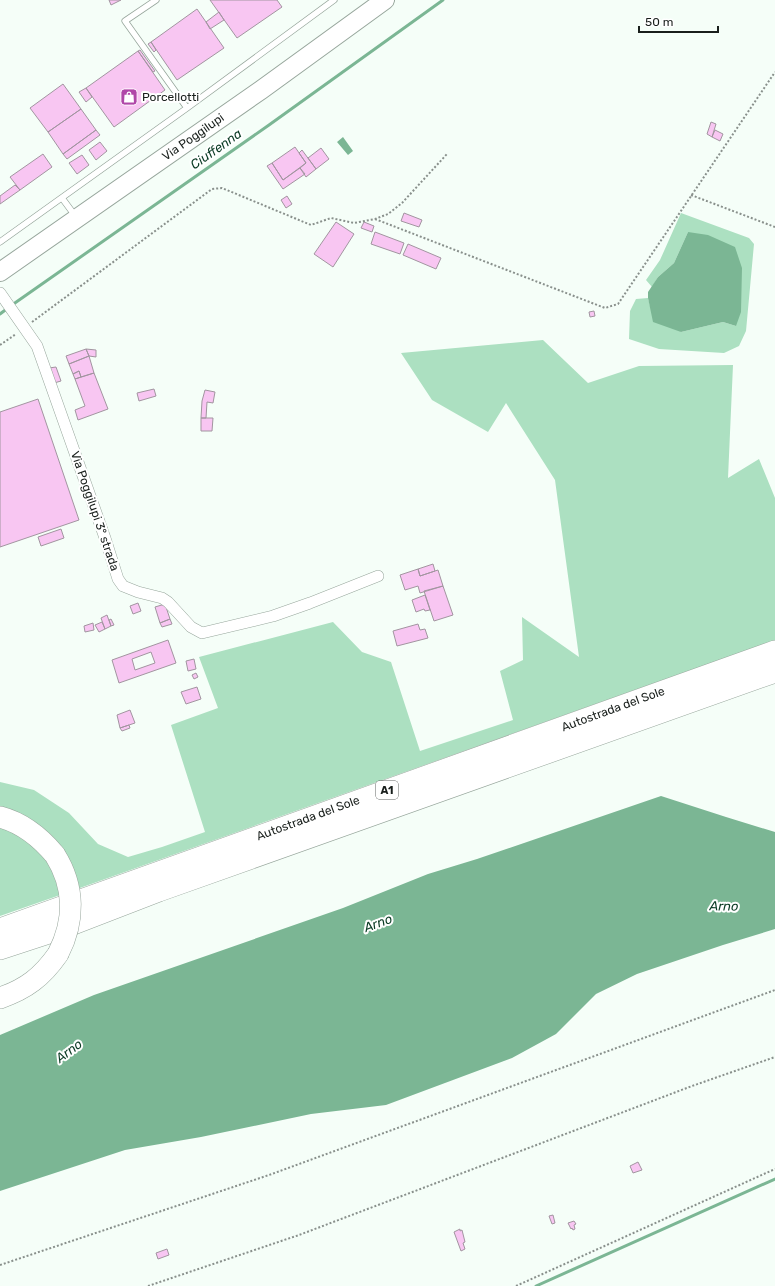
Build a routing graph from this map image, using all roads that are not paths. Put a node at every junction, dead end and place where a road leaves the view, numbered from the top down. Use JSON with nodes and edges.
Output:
{"nodes":[{"id":1,"x":156,"y":0,"type":"edge"},
{"id":2,"x":334,"y":0,"type":"edge"},
{"id":3,"x":385,"y":0,"type":"edge"},
{"id":4,"x":187,"y":108,"type":"junction"},
{"id":5,"x":62,"y":198,"type":"junction"},
{"id":6,"x":77,"y":218,"type":"junction"},
{"id":7,"x":0,"y":242,"type":"edge"},
{"id":8,"x":0,"y":272,"type":"edge"},
{"id":9,"x":0,"y":293,"type":"edge"},
{"id":10,"x":378,"y":576,"type":"dead end"},
{"id":11,"x":775,"y":651,"type":"edge"},
{"id":12,"x":775,"y":672,"type":"edge"},
{"id":13,"x":0,"y":817,"type":"edge"},
{"id":14,"x":0,"y":929,"type":"edge"},
{"id":15,"x":58,"y":930,"type":"junction"},
{"id":16,"x":0,"y":949,"type":"edge"},
{"id":17,"x":0,"y":959,"type":"edge"},
{"id":18,"x":0,"y":998,"type":"edge"}],
"edges":[{"from":1,"to":4,"type":"lane"},
{"from":2,"to":4,"type":"lane"},
{"from":3,"to":6,"type":"main road","name":"Via Poggilupi"},
{"from":4,"to":5,"type":"lane"},
{"from":5,"to":6,"type":"lane"},
{"from":5,"to":7,"type":"lane"},
{"from":6,"to":8,"type":"main road","name":"Via Poggilupi"},
{"from":9,"to":10,"type":"street","name":"Via Poggilupi 3° strada"},
{"from":11,"to":14,"type":"highway","name":"Autostrada del Sole","number":"A1"},
{"from":12,"to":15,"type":"highway","name":"Autostrada del Sole","number":"A1"},
{"from":13,"to":18,"type":"highway","bridge":true},
{"from":15,"to":16,"type":"highway","name":"Autostrada del Sole","number":"A1"},
{"from":15,"to":17,"type":"highway"}]}
